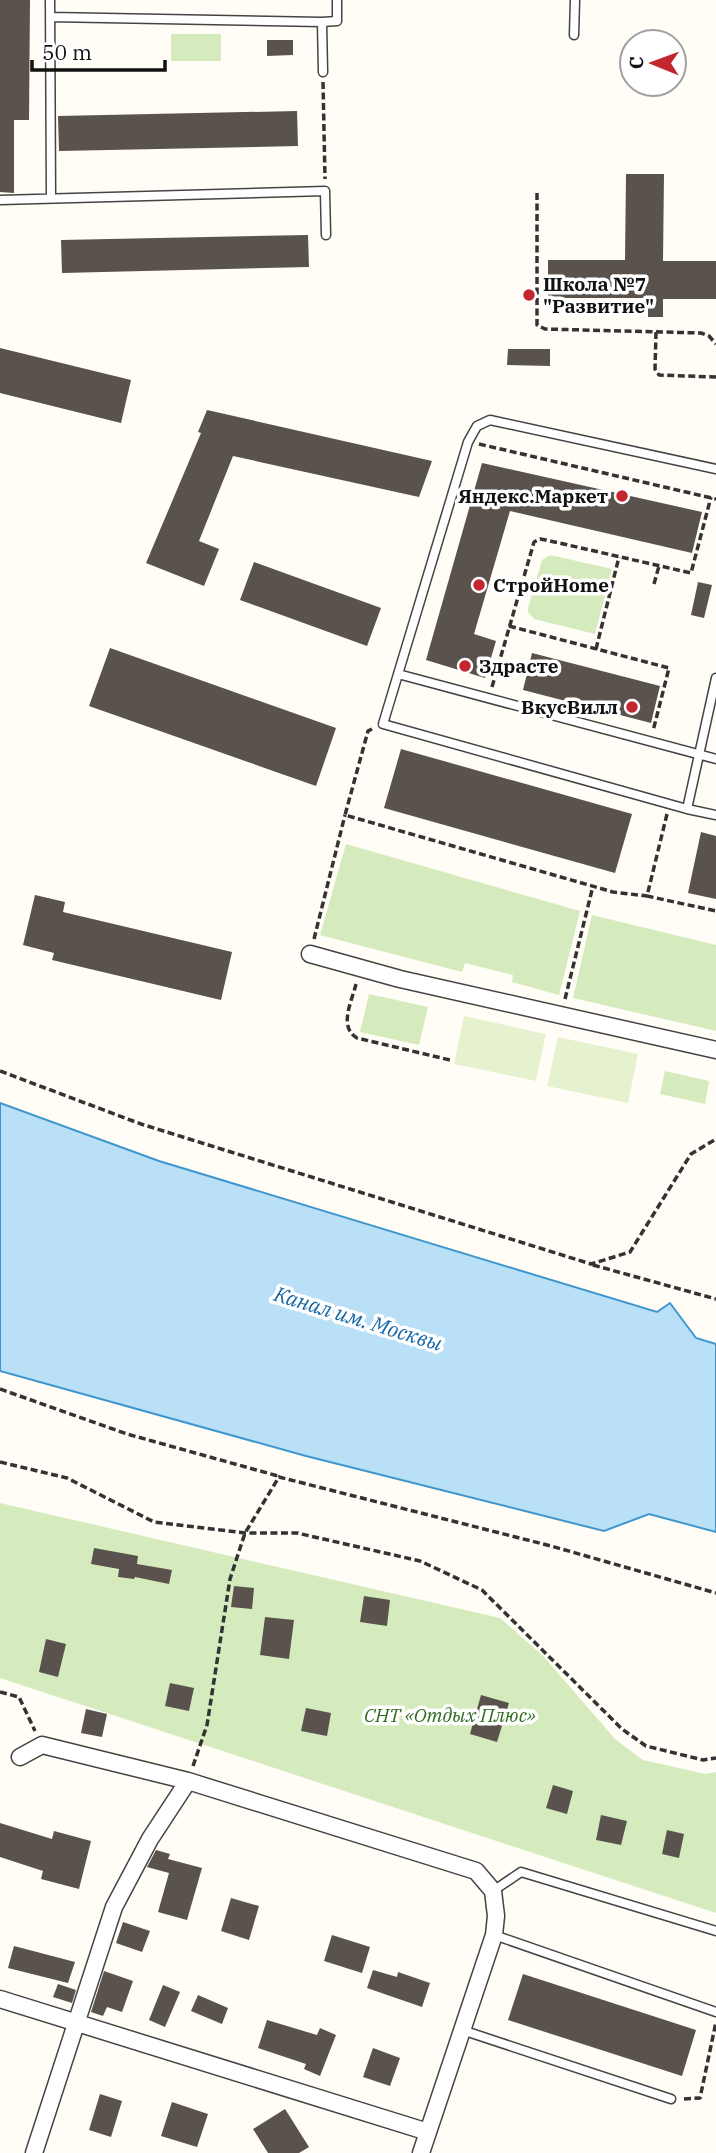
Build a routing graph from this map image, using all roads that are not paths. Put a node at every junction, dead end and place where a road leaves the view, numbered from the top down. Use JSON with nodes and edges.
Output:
{"nodes":[{"id":1,"x":50,"y":0,"type":"edge"},
{"id":2,"x":337,"y":0,"type":"edge"},
{"id":3,"x":575,"y":0,"type":"edge"},
{"id":4,"x":50,"y":17,"type":"junction"},
{"id":5,"x":322,"y":22,"type":"junction"},
{"id":6,"x":574,"y":35,"type":"dead end"},
{"id":7,"x":323,"y":72,"type":"road end"},
{"id":8,"x":51,"y":198,"type":"junction"},
{"id":9,"x":0,"y":200,"type":"edge"},
{"id":10,"x":326,"y":235,"type":"dead end"},
{"id":11,"x":716,"y":469,"type":"edge"},
{"id":12,"x":398,"y":674,"type":"junction"},
{"id":13,"x":716,"y":678,"type":"edge"},
{"id":14,"x":699,"y":755,"type":"junction"},
{"id":15,"x":716,"y":760,"type":"edge"},
{"id":16,"x":687,"y":809,"type":"junction"},
{"id":17,"x":716,"y":815,"type":"edge"},
{"id":18,"x":310,"y":954,"type":"road end"},
{"id":19,"x":716,"y":1050,"type":"edge"},
{"id":20,"x":20,"y":1757,"type":"dead end"},
{"id":21,"x":188,"y":1782,"type":"junction"},
{"id":22,"x":493,"y":1891,"type":"junction"},
{"id":23,"x":716,"y":1931,"type":"edge"},
{"id":24,"x":494,"y":1934,"type":"junction"},
{"id":25,"x":0,"y":1999,"type":"edge"},
{"id":26,"x":716,"y":2012,"type":"edge"},
{"id":27,"x":76,"y":2023,"type":"junction"},
{"id":28,"x":462,"y":2030,"type":"junction"},
{"id":29,"x":671,"y":2099,"type":"road end"},
{"id":30,"x":428,"y":2132,"type":"junction"},
{"id":31,"x":34,"y":2153,"type":"edge"},
{"id":32,"x":421,"y":2153,"type":"edge"}],
"edges":[{"from":1,"to":4,"type":"lane"},
{"from":2,"to":5,"type":"lane"},
{"from":3,"to":6,"type":"lane"},
{"from":4,"to":5,"type":"lane"},
{"from":4,"to":8,"type":"lane"},
{"from":5,"to":7,"type":"lane"},
{"from":8,"to":9,"type":"lane"},
{"from":8,"to":10,"type":"lane"},
{"from":11,"to":12,"type":"lane"},
{"from":12,"to":14,"type":"lane"},
{"from":12,"to":16,"type":"lane"},
{"from":13,"to":14,"type":"lane"},
{"from":14,"to":15,"type":"lane"},
{"from":14,"to":16,"type":"lane"},
{"from":16,"to":17,"type":"lane"},
{"from":18,"to":19,"type":"street"},
{"from":20,"to":21,"type":"street"},
{"from":21,"to":22,"type":"street"},
{"from":21,"to":27,"type":"street"},
{"from":22,"to":23,"type":"lane"},
{"from":22,"to":24,"type":"street"},
{"from":24,"to":26,"type":"lane"},
{"from":24,"to":28,"type":"street"},
{"from":25,"to":27,"type":"street"},
{"from":27,"to":30,"type":"street"},
{"from":27,"to":31,"type":"street"},
{"from":28,"to":29,"type":"lane"},
{"from":28,"to":30,"type":"street"},
{"from":30,"to":32,"type":"street"}]}
